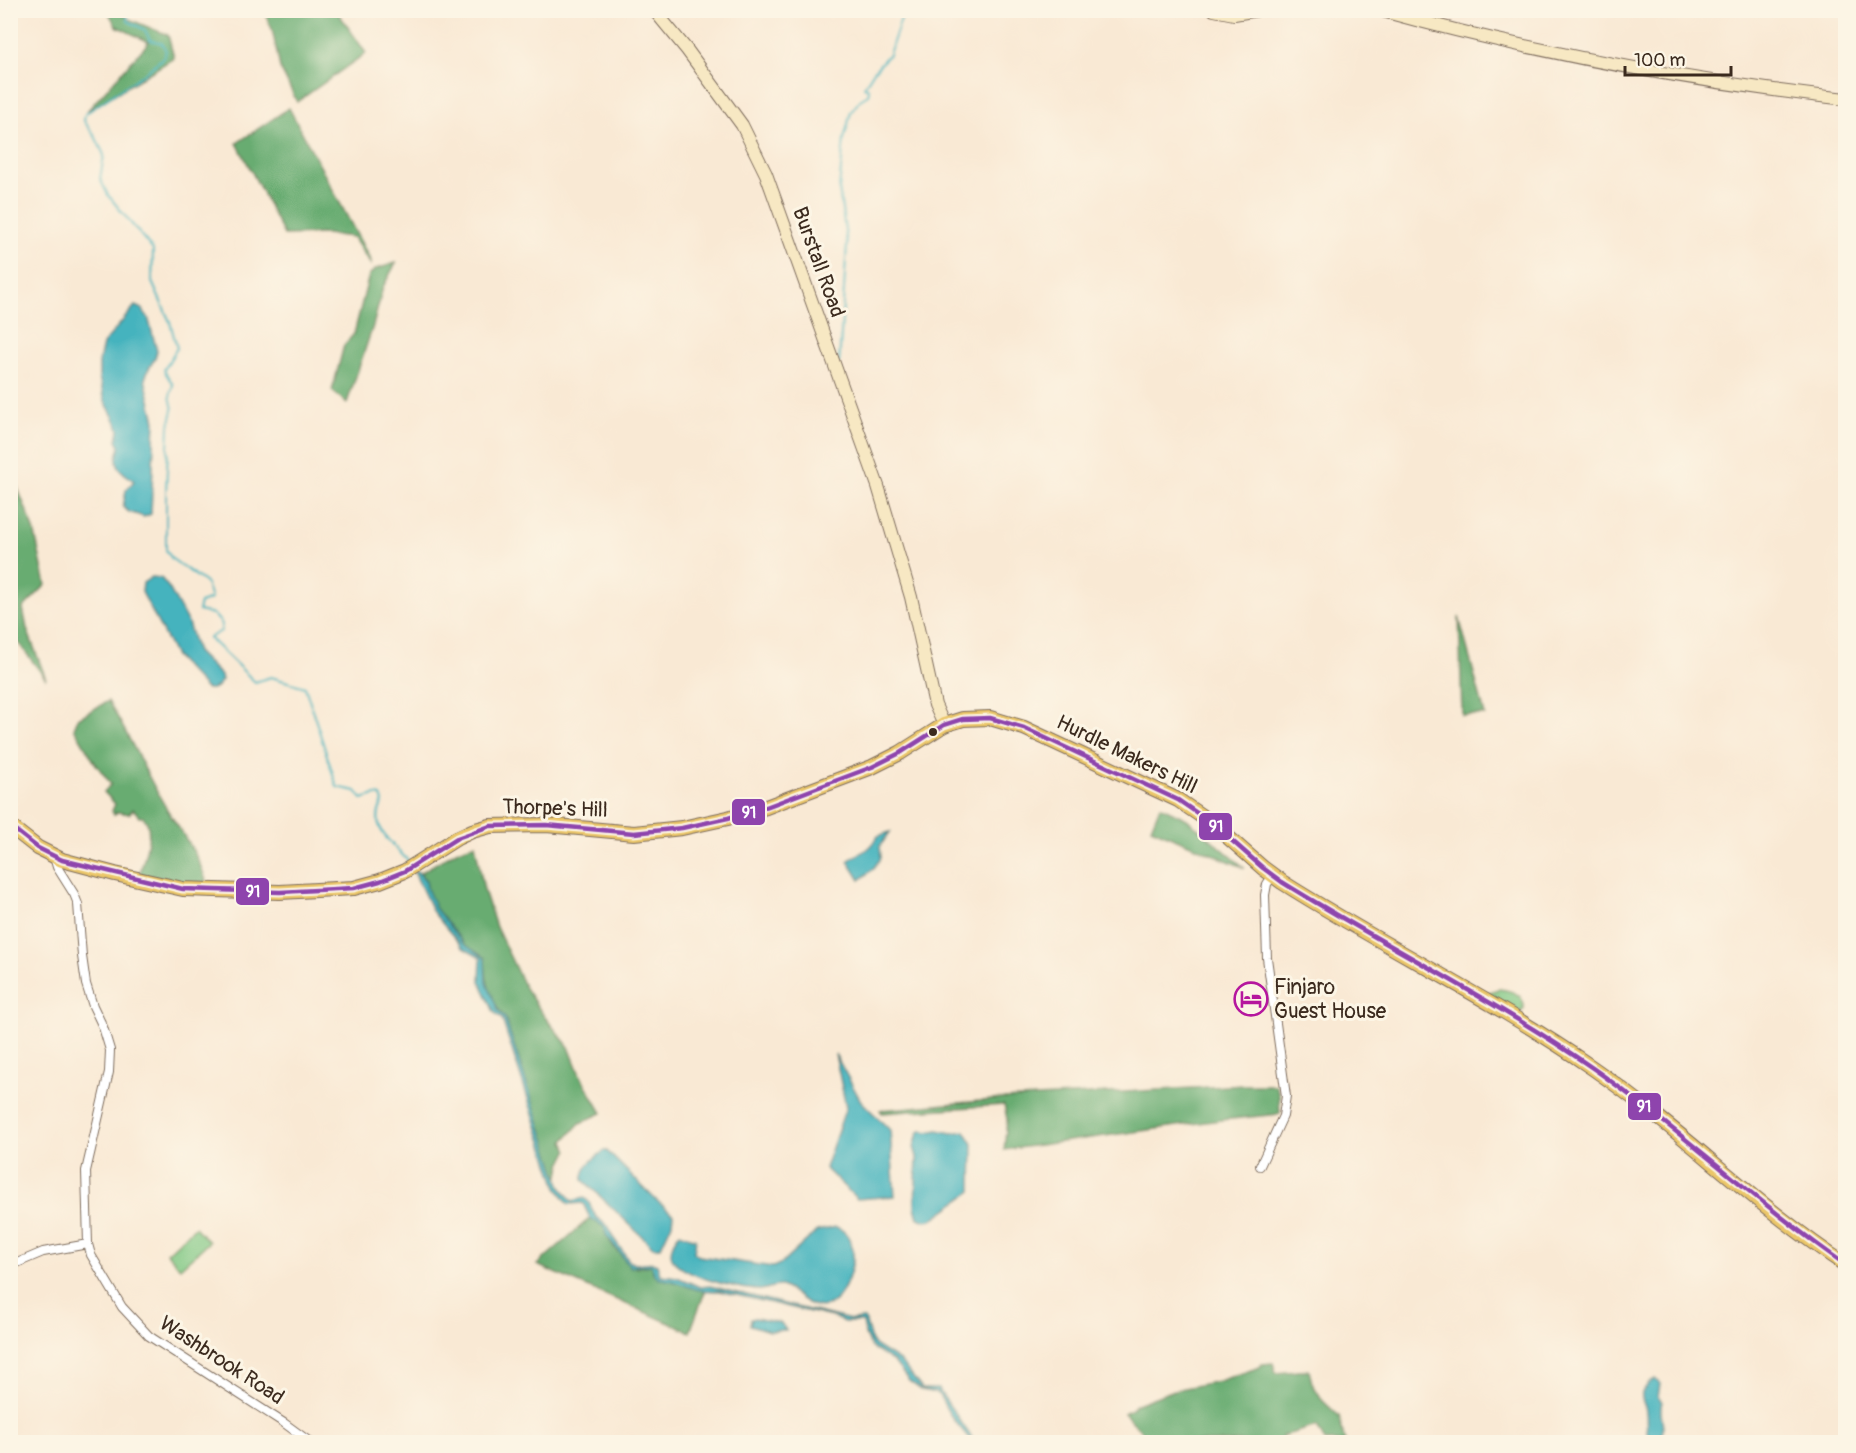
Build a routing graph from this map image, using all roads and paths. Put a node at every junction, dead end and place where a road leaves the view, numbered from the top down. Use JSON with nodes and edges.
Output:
{"nodes":[{"id":1,"x":654,"y":10,"type":"edge"},
{"id":2,"x":1214,"y":10,"type":"edge"},
{"id":3,"x":1258,"y":10,"type":"edge"},
{"id":4,"x":1379,"y":10,"type":"edge"},
{"id":5,"x":1845,"y":99,"type":"edge"},
{"id":6,"x":944,"y":725,"type":"junction"},
{"id":7,"x":10,"y":826,"type":"edge"},
{"id":8,"x":54,"y":857,"type":"junction"},
{"id":9,"x":1273,"y":875,"type":"junction"},
{"id":10,"x":1260,"y":1166,"type":"dead end"},
{"id":11,"x":88,"y":1244,"type":"junction"},
{"id":12,"x":1845,"y":1265,"type":"edge"},
{"id":13,"x":10,"y":1266,"type":"edge"},
{"id":14,"x":310,"y":1443,"type":"edge"}],
"edges":[{"from":1,"to":6,"type":"street","name":"Burstall Road"},
{"from":2,"to":3,"type":"street"},
{"from":4,"to":5,"type":"street"},
{"from":6,"to":8,"type":"main road","name":"Thorpe's Hill"},
{"from":6,"to":9,"type":"main road","name":"Hurdle Makers Hill"},
{"from":7,"to":8,"type":"main road","name":"Thorpe's Hill"},
{"from":8,"to":11,"type":"street","name":"Washbrook Road"},
{"from":9,"to":10,"type":"street"},
{"from":9,"to":12,"type":"main road","name":"Hurdle Makers Hill"},
{"from":11,"to":13,"type":"street"},
{"from":11,"to":14,"type":"street","name":"Washbrook Road"}]}
